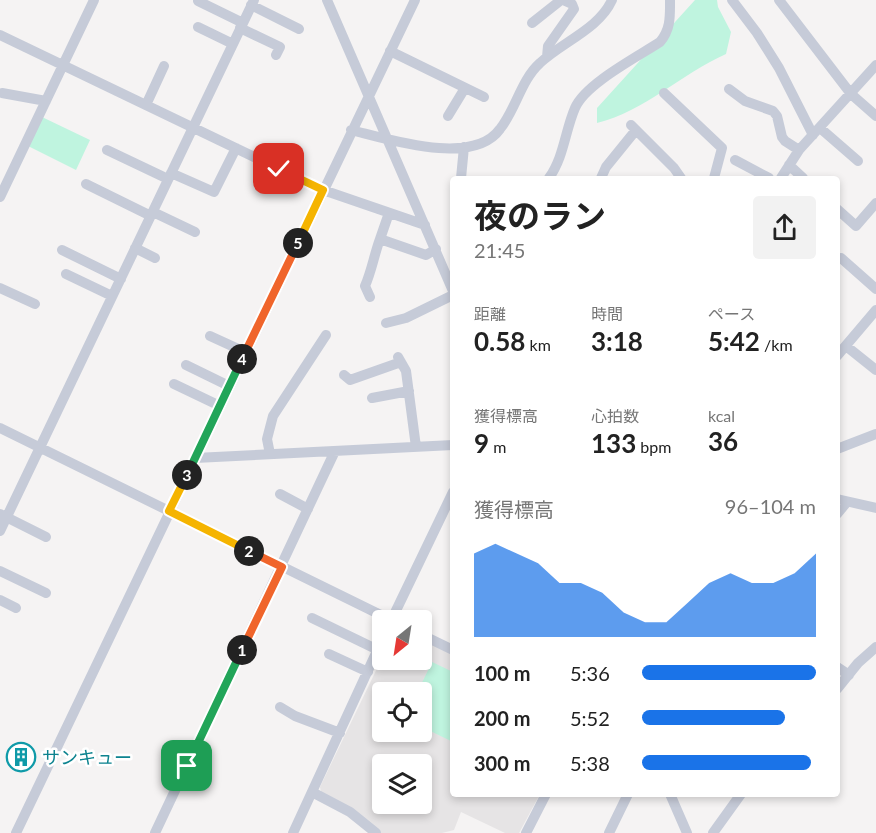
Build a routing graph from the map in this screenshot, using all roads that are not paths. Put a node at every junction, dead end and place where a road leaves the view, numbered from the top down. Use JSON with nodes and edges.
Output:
{"nodes":[{"id":1,"x":94,"y":0,"type":"edge"},
{"id":2,"x":327,"y":0,"type":"edge"},
{"id":3,"x":338,"y":0,"type":"edge"},
{"id":4,"x":415,"y":0,"type":"edge"},
{"id":5,"x":562,"y":0,"type":"edge"},
{"id":6,"x":612,"y":0,"type":"edge"},
{"id":7,"x":670,"y":0,"type":"edge"},
{"id":8,"x":732,"y":0,"type":"edge"},
{"id":9,"x":779,"y":0,"type":"edge"},
{"id":10,"x":198,"y":1,"type":"edge"},
{"id":11,"x":252,"y":3,"type":"edge"},
{"id":12,"x":332,"y":11,"type":"junction"},
{"id":13,"x":532,"y":23,"type":"dead end"},
{"id":14,"x":242,"y":25,"type":"junction"},
{"id":15,"x":198,"y":27,"type":"dead end"},
{"id":16,"x":298,"y":29,"type":"dead end"},
{"id":17,"x":0,"y":34,"type":"edge"},
{"id":18,"x":233,"y":44,"type":"junction"},
{"id":19,"x":390,"y":51,"type":"junction"},
{"id":20,"x":276,"y":55,"type":"dead end"},
{"id":21,"x":547,"y":57,"type":"junction"},
{"id":22,"x":63,"y":65,"type":"junction"},
{"id":23,"x":876,"y":65,"type":"edge"},
{"id":24,"x":164,"y":66,"type":"dead end"},
{"id":25,"x":465,"y":88,"type":"junction"},
{"id":26,"x":729,"y":89,"type":"dead end"},
{"id":27,"x":2,"y":93,"type":"dead end"},
{"id":28,"x":664,"y":93,"type":"dead end"},
{"id":29,"x":850,"y":94,"type":"junction"},
{"id":30,"x":368,"y":95,"type":"junction"},
{"id":31,"x":484,"y":97,"type":"dead end"},
{"id":32,"x":46,"y":100,"type":"junction"},
{"id":33,"x":750,"y":103,"type":"junction"},
{"id":34,"x":146,"y":105,"type":"junction"},
{"id":35,"x":448,"y":116,"type":"dead end"},
{"id":36,"x":748,"y":116,"type":"dead end"},
{"id":37,"x":876,"y":116,"type":"edge"},
{"id":38,"x":193,"y":127,"type":"junction"},
{"id":39,"x":351,"y":130,"type":"junction"},
{"id":40,"x":817,"y":132,"type":"junction"},
{"id":41,"x":386,"y":139,"type":"junction"},
{"id":42,"x":464,"y":147,"type":"junction"},
{"id":43,"x":236,"y":148,"type":"junction"},
{"id":44,"x":107,"y":150,"type":"dead end"},
{"id":45,"x":799,"y":150,"type":"junction"},
{"id":46,"x":735,"y":160,"type":"dead end"},
{"id":47,"x":858,"y":161,"type":"dead end"},
{"id":48,"x":789,"y":165,"type":"junction"},
{"id":49,"x":170,"y":176,"type":"junction"},
{"id":50,"x":460,"y":176,"type":"edge"},
{"id":51,"x":550,"y":176,"type":"edge"},
{"id":52,"x":602,"y":176,"type":"edge"},
{"id":53,"x":680,"y":176,"type":"edge"},
{"id":54,"x":715,"y":176,"type":"edge"},
{"id":55,"x":765,"y":176,"type":"edge"},
{"id":56,"x":782,"y":176,"type":"edge"},
{"id":57,"x":801,"y":176,"type":"edge"},
{"id":58,"x":86,"y":184,"type":"dead end"},
{"id":59,"x":323,"y":190,"type":"junction"},
{"id":60,"x":0,"y":197,"type":"edge"},
{"id":61,"x":876,"y":203,"type":"edge"},
{"id":62,"x":840,"y":212,"type":"edge"},
{"id":63,"x":389,"y":213,"type":"junction"},
{"id":64,"x":152,"y":214,"type":"junction"},
{"id":65,"x":425,"y":225,"type":"junction"},
{"id":66,"x":195,"y":232,"type":"dead end"},
{"id":67,"x":380,"y":239,"type":"junction"},
{"id":68,"x":135,"y":248,"type":"junction"},
{"id":69,"x":436,"y":249,"type":"junction"},
{"id":70,"x":62,"y":250,"type":"dead end"},
{"id":71,"x":154,"y":258,"type":"dead end"},
{"id":72,"x":841,"y":258,"type":"dead end"},
{"id":73,"x":66,"y":274,"type":"dead end"},
{"id":74,"x":121,"y":279,"type":"junction"},
{"id":75,"x":450,"y":285,"type":"edge"},
{"id":76,"x":0,"y":288,"type":"edge"},
{"id":77,"x":876,"y":289,"type":"edge"},
{"id":78,"x":450,"y":295,"type":"edge"},
{"id":79,"x":112,"y":296,"type":"junction"},
{"id":80,"x":370,"y":297,"type":"dead end"},
{"id":81,"x":35,"y":304,"type":"dead end"},
{"id":82,"x":876,"y":310,"type":"edge"},
{"id":83,"x":386,"y":322,"type":"dead end"},
{"id":84,"x":326,"y":335,"type":"dead end"},
{"id":85,"x":210,"y":336,"type":"dead end"},
{"id":86,"x":846,"y":345,"type":"junction"},
{"id":87,"x":245,"y":352,"type":"junction"},
{"id":88,"x":840,"y":352,"type":"edge"},
{"id":89,"x":186,"y":365,"type":"dead end"},
{"id":90,"x":876,"y":370,"type":"edge"},
{"id":91,"x":344,"y":375,"type":"dead end"},
{"id":92,"x":174,"y":384,"type":"dead end"},
{"id":93,"x":229,"y":386,"type":"junction"},
{"id":94,"x":409,"y":391,"type":"junction"},
{"id":95,"x":372,"y":398,"type":"dead end"},
{"id":96,"x":220,"y":406,"type":"junction"},
{"id":97,"x":0,"y":428,"type":"edge"},
{"id":98,"x":876,"y":434,"type":"edge"},
{"id":99,"x":450,"y":445,"type":"edge"},
{"id":100,"x":416,"y":447,"type":"junction"},
{"id":101,"x":40,"y":448,"type":"junction"},
{"id":102,"x":840,"y":448,"type":"edge"},
{"id":103,"x":335,"y":451,"type":"junction"},
{"id":104,"x":270,"y":454,"type":"junction"},
{"id":105,"x":195,"y":458,"type":"junction"},
{"id":106,"x":280,"y":494,"type":"dead end"},
{"id":107,"x":450,"y":498,"type":"edge"},
{"id":108,"x":842,"y":500,"type":"edge"},
{"id":109,"x":876,"y":507,"type":"edge"},
{"id":110,"x":308,"y":509,"type":"junction"},
{"id":111,"x":169,"y":511,"type":"junction"},
{"id":112,"x":3,"y":516,"type":"edge"},
{"id":113,"x":0,"y":531,"type":"edge"},
{"id":114,"x":46,"y":537,"type":"dead end"},
{"id":115,"x":282,"y":567,"type":"junction"},
{"id":116,"x":0,"y":571,"type":"edge"},
{"id":117,"x":46,"y":593,"type":"dead end"},
{"id":118,"x":0,"y":600,"type":"edge"},
{"id":119,"x":16,"y":608,"type":"dead end"},
{"id":120,"x":397,"y":610,"type":"edge"},
{"id":121,"x":372,"y":611,"type":"edge"},
{"id":122,"x":312,"y":618,"type":"dead end"},
{"id":123,"x":432,"y":640,"type":"edge"},
{"id":124,"x":372,"y":642,"type":"edge"},
{"id":125,"x":876,"y":647,"type":"edge"},
{"id":126,"x":450,"y":649,"type":"edge"},
{"id":127,"x":329,"y":654,"type":"dead end"},
{"id":128,"x":372,"y":663,"type":"edge"},
{"id":129,"x":840,"y":669,"type":"edge"},
{"id":130,"x":368,"y":672,"type":"junction"},
{"id":131,"x":849,"y":675,"type":"junction"},
{"id":132,"x":840,"y":685,"type":"edge"},
{"id":133,"x":280,"y":707,"type":"dead end"},
{"id":134,"x":340,"y":733,"type":"junction"},
{"id":135,"x":312,"y":792,"type":"junction"},
{"id":136,"x":544,"y":797,"type":"edge"},
{"id":137,"x":627,"y":797,"type":"edge"},
{"id":138,"x":671,"y":797,"type":"edge"},
{"id":139,"x":739,"y":797,"type":"edge"},
{"id":140,"x":16,"y":833,"type":"edge"},
{"id":141,"x":155,"y":833,"type":"edge"},
{"id":142,"x":293,"y":833,"type":"edge"},
{"id":143,"x":376,"y":833,"type":"edge"},
{"id":144,"x":526,"y":833,"type":"edge"},
{"id":145,"x":609,"y":833,"type":"edge"},
{"id":146,"x":687,"y":833,"type":"edge"},
{"id":147,"x":713,"y":833,"type":"edge"}],
"edges":[{"from":1,"to":22,"type":"street"},
{"from":2,"to":12,"type":"street"},
{"from":3,"to":12,"type":"street"},
{"from":4,"to":19,"type":"street"},
{"from":5,"to":13,"type":"street"},
{"from":5,"to":21,"type":"street"},
{"from":6,"to":21,"type":"street"},
{"from":7,"to":51,"type":"street"},
{"from":8,"to":40,"type":"street"},
{"from":9,"to":29,"type":"street"},
{"from":10,"to":14,"type":"street"},
{"from":11,"to":14,"type":"street"},
{"from":11,"to":16,"type":"street"},
{"from":12,"to":30,"type":"street"},
{"from":14,"to":18,"type":"street"},
{"from":14,"to":20,"type":"street"},
{"from":15,"to":18,"type":"street"},
{"from":17,"to":22,"type":"street"},
{"from":18,"to":38,"type":"street"},
{"from":19,"to":25,"type":"street"},
{"from":19,"to":30,"type":"street"},
{"from":21,"to":42,"type":"street"},
{"from":22,"to":32,"type":"street"},
{"from":22,"to":34,"type":"street"},
{"from":23,"to":29,"type":"street"},
{"from":24,"to":34,"type":"street"},
{"from":25,"to":31,"type":"street"},
{"from":25,"to":35,"type":"street"},
{"from":26,"to":33,"type":"street"},
{"from":27,"to":32,"type":"street"},
{"from":28,"to":54,"type":"street"},
{"from":29,"to":37,"type":"street"},
{"from":29,"to":40,"type":"street"},
{"from":30,"to":39,"type":"street"},
{"from":30,"to":41,"type":"street"},
{"from":32,"to":60,"type":"street"},
{"from":33,"to":36,"type":"street"},
{"from":33,"to":45,"type":"street"},
{"from":34,"to":38,"type":"street"},
{"from":38,"to":43,"type":"street"},
{"from":38,"to":49,"type":"street"},
{"from":39,"to":41,"type":"street"},
{"from":39,"to":59,"type":"street"},
{"from":40,"to":45,"type":"street"},
{"from":40,"to":47,"type":"street"},
{"from":41,"to":42,"type":"street"},
{"from":41,"to":65,"type":"street"},
{"from":42,"to":50,"type":"street"},
{"from":43,"to":49,"type":"street"},
{"from":43,"to":59,"type":"street"},
{"from":44,"to":49,"type":"street"},
{"from":45,"to":48,"type":"street"},
{"from":46,"to":55,"type":"street"},
{"from":48,"to":56,"type":"street"},
{"from":48,"to":57,"type":"street"},
{"from":49,"to":64,"type":"street"},
{"from":52,"to":53,"type":"street"},
{"from":58,"to":64,"type":"street"},
{"from":59,"to":63,"type":"street"},
{"from":59,"to":87,"type":"street"},
{"from":61,"to":62,"type":"street"},
{"from":63,"to":65,"type":"street"},
{"from":63,"to":67,"type":"street"},
{"from":64,"to":66,"type":"street"},
{"from":64,"to":68,"type":"street"},
{"from":65,"to":69,"type":"street"},
{"from":67,"to":69,"type":"street"},
{"from":67,"to":80,"type":"street"},
{"from":68,"to":71,"type":"street"},
{"from":68,"to":74,"type":"street"},
{"from":69,"to":75,"type":"street"},
{"from":70,"to":74,"type":"street"},
{"from":72,"to":77,"type":"street"},
{"from":73,"to":79,"type":"street"},
{"from":74,"to":79,"type":"street"},
{"from":76,"to":81,"type":"street"},
{"from":78,"to":83,"type":"street"},
{"from":79,"to":101,"type":"street"},
{"from":82,"to":86,"type":"street"},
{"from":84,"to":104,"type":"street"},
{"from":85,"to":87,"type":"street"},
{"from":86,"to":88,"type":"street"},
{"from":86,"to":90,"type":"street"},
{"from":87,"to":93,"type":"street"},
{"from":89,"to":93,"type":"street"},
{"from":91,"to":94,"type":"street"},
{"from":92,"to":96,"type":"street"},
{"from":93,"to":96,"type":"street"},
{"from":94,"to":95,"type":"street"},
{"from":94,"to":100,"type":"street"},
{"from":96,"to":105,"type":"street"},
{"from":97,"to":101,"type":"street"},
{"from":98,"to":102,"type":"street"},
{"from":99,"to":100,"type":"street"},
{"from":100,"to":103,"type":"street"},
{"from":101,"to":111,"type":"street"},
{"from":101,"to":112,"type":"street"},
{"from":103,"to":104,"type":"street"},
{"from":103,"to":110,"type":"street"},
{"from":104,"to":105,"type":"street"},
{"from":105,"to":111,"type":"street"},
{"from":106,"to":110,"type":"street"},
{"from":107,"to":120,"type":"street"},
{"from":108,"to":109,"type":"street"},
{"from":110,"to":115,"type":"street"},
{"from":111,"to":115,"type":"street"},
{"from":111,"to":140,"type":"street"},
{"from":112,"to":113,"type":"street"},
{"from":112,"to":114,"type":"street"},
{"from":115,"to":121,"type":"street"},
{"from":115,"to":141,"type":"street"},
{"from":116,"to":117,"type":"street"},
{"from":118,"to":119,"type":"street"},
{"from":122,"to":124,"type":"street"},
{"from":123,"to":126,"type":"street"},
{"from":125,"to":131,"type":"street"},
{"from":127,"to":130,"type":"street"},
{"from":128,"to":130,"type":"street"},
{"from":129,"to":131,"type":"street"},
{"from":130,"to":134,"type":"street"},
{"from":131,"to":132,"type":"street"},
{"from":133,"to":134,"type":"street"},
{"from":134,"to":135,"type":"street"},
{"from":135,"to":142,"type":"street"},
{"from":135,"to":143,"type":"street"},
{"from":136,"to":144,"type":"street"},
{"from":137,"to":145,"type":"street"},
{"from":138,"to":146,"type":"street"},
{"from":139,"to":147,"type":"street"}]}
